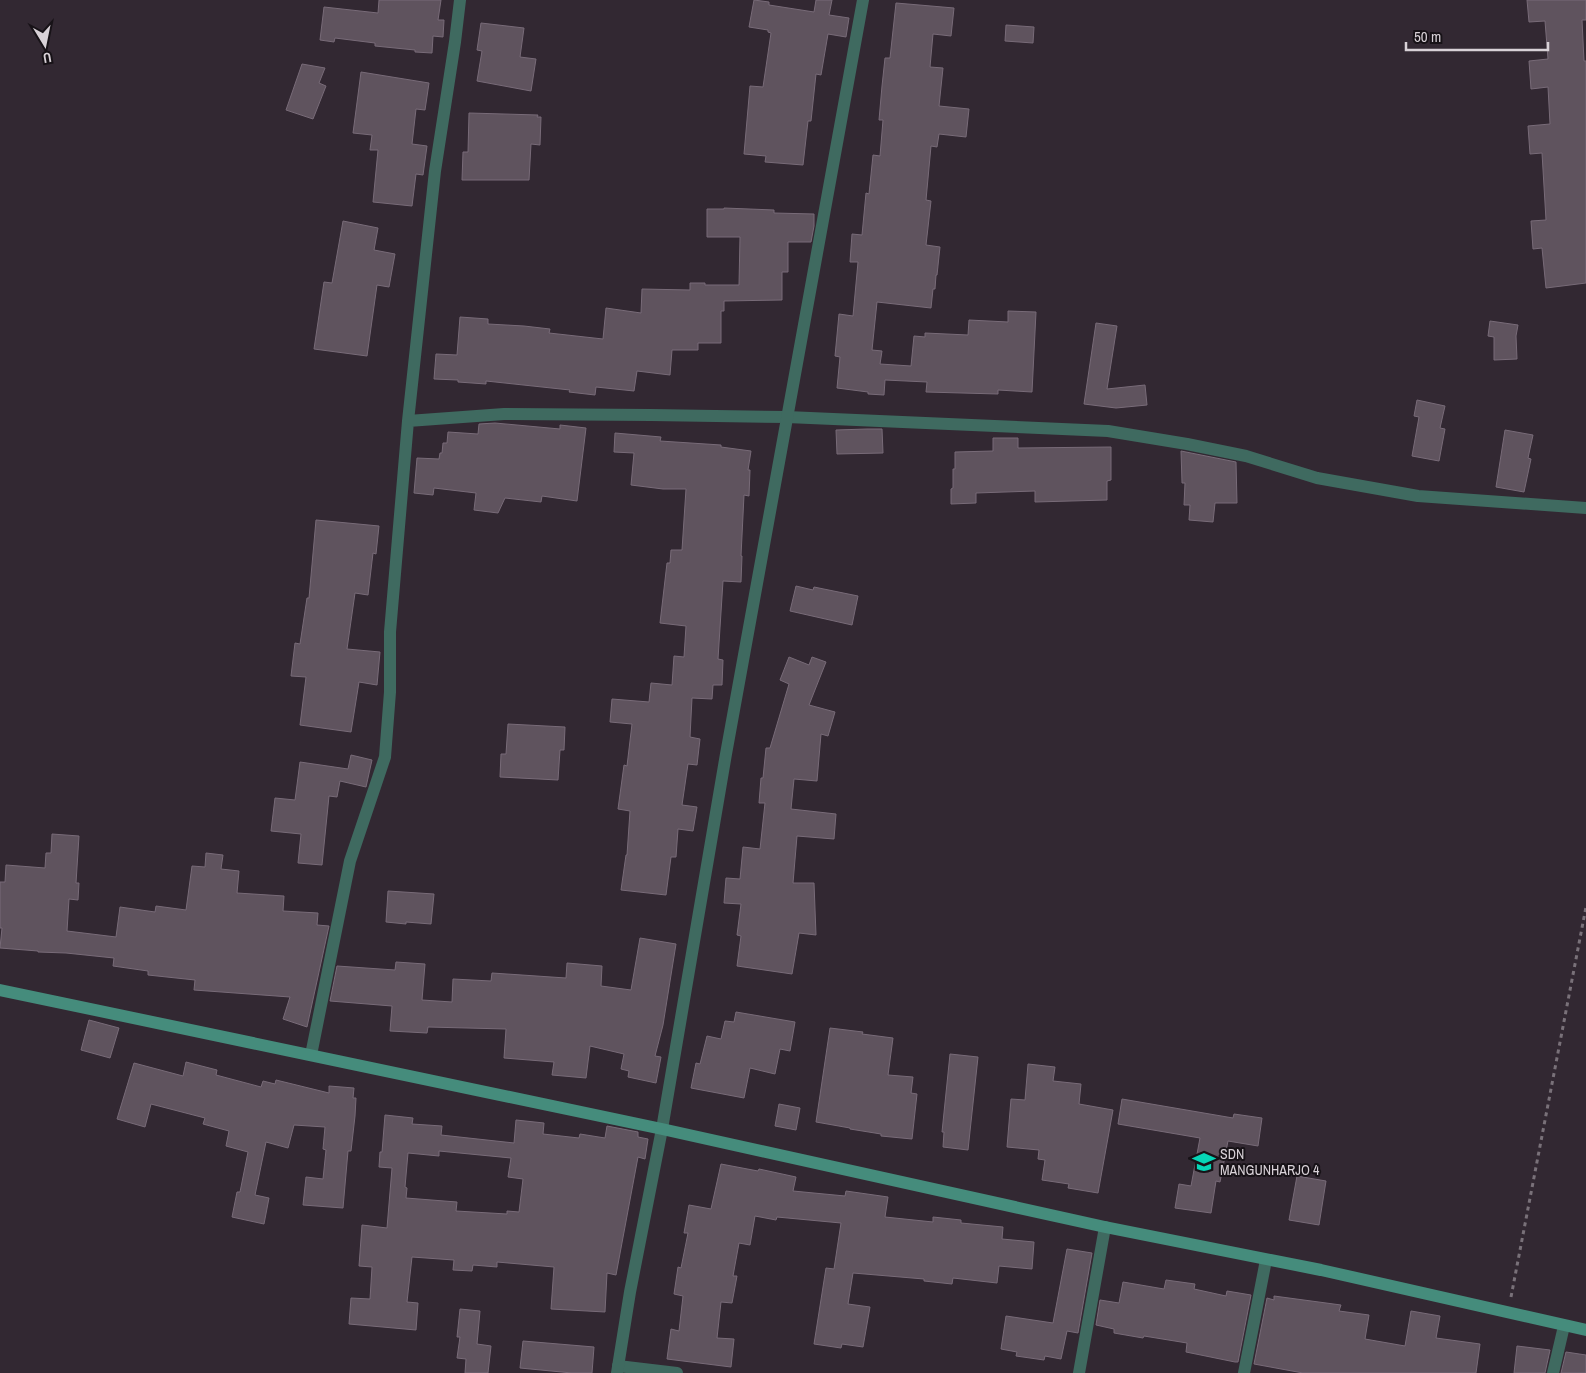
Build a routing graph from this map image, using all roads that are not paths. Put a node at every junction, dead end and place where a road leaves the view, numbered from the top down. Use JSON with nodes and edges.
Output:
{"nodes":[{"id":1,"x":460,"y":0,"type":"edge"},
{"id":2,"x":862,"y":0,"type":"edge"},
{"id":3,"x":787,"y":416,"type":"junction"},
{"id":4,"x":408,"y":421,"type":"junction"},
{"id":5,"x":1586,"y":508,"type":"edge"},
{"id":6,"x":0,"y":990,"type":"edge"},
{"id":7,"x":311,"y":1055,"type":"junction"},
{"id":8,"x":662,"y":1129,"type":"junction"},
{"id":9,"x":1105,"y":1227,"type":"junction"},
{"id":10,"x":1266,"y":1260,"type":"junction"},
{"id":11,"x":1564,"y":1326,"type":"junction"},
{"id":12,"x":1586,"y":1330,"type":"edge"},
{"id":13,"x":618,"y":1369,"type":"edge"},
{"id":14,"x":677,"y":1373,"type":"edge"},
{"id":15,"x":1079,"y":1373,"type":"edge"},
{"id":16,"x":1244,"y":1373,"type":"edge"},
{"id":17,"x":1553,"y":1373,"type":"edge"}],
"edges":[{"from":1,"to":4,"type":"street"},
{"from":2,"to":3,"type":"street"},
{"from":3,"to":4,"type":"street"},
{"from":3,"to":5,"type":"street"},
{"from":3,"to":8,"type":"street"},
{"from":4,"to":7,"type":"street"},
{"from":6,"to":7,"type":"main road"},
{"from":7,"to":8,"type":"main road"},
{"from":8,"to":9,"type":"main road"},
{"from":8,"to":13,"type":"street"},
{"from":9,"to":10,"type":"main road"},
{"from":9,"to":15,"type":"street"},
{"from":10,"to":11,"type":"main road"},
{"from":10,"to":16,"type":"street"},
{"from":11,"to":12,"type":"main road"},
{"from":11,"to":17,"type":"street"},
{"from":13,"to":14,"type":"street"}]}
